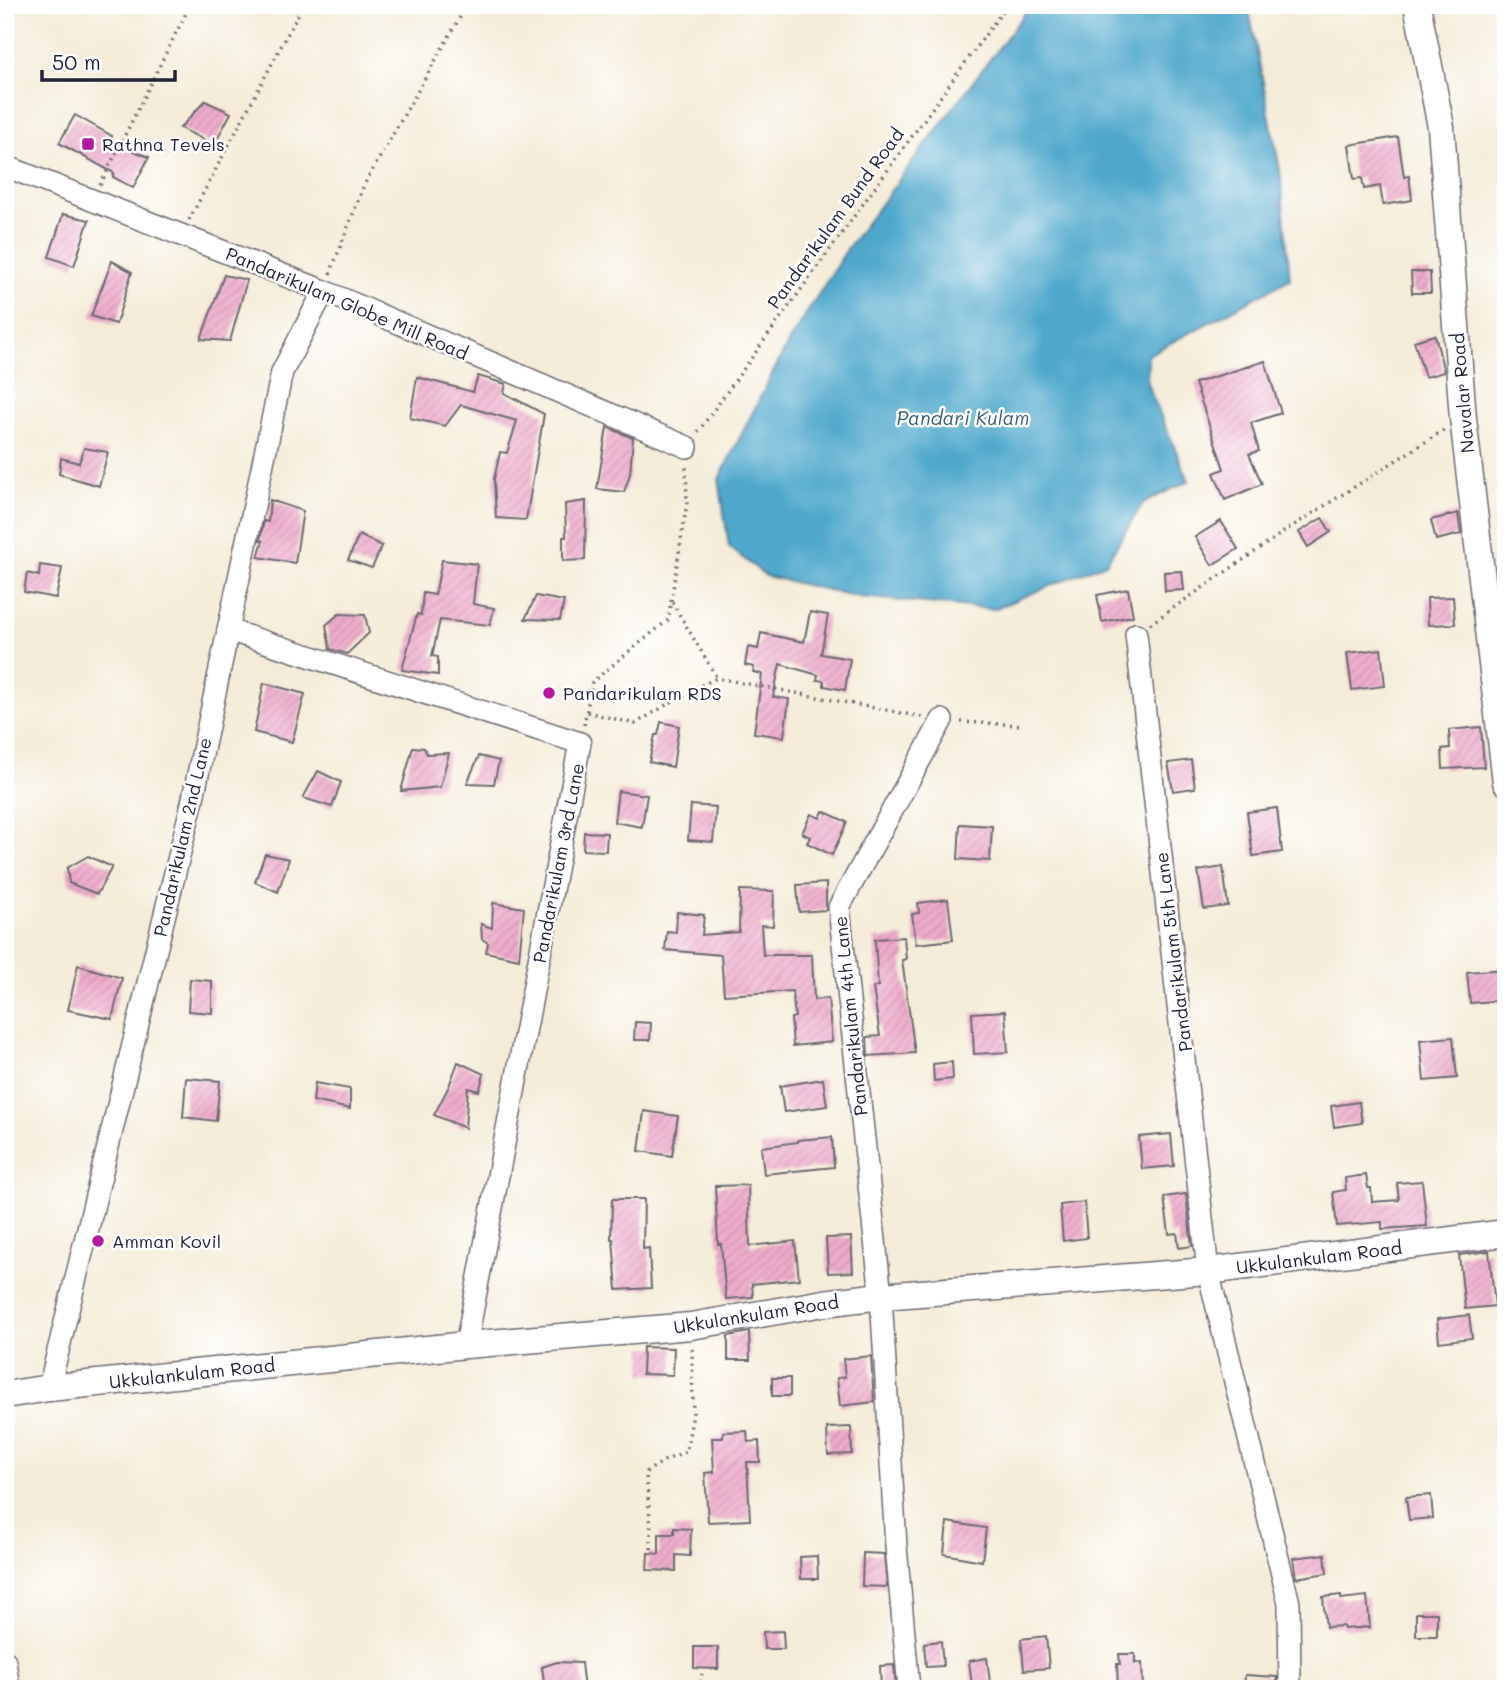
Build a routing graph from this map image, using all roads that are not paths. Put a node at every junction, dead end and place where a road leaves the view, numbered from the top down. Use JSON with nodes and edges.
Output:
{"nodes":[{"id":1,"x":1417,"y":5,"type":"edge"},
{"id":2,"x":5,"y":166,"type":"edge"},
{"id":3,"x":324,"y":291,"type":"junction"},
{"id":4,"x":687,"y":447,"type":"road end"},
{"id":5,"x":228,"y":630,"type":"junction"},
{"id":6,"x":1136,"y":634,"type":"road end"},
{"id":7,"x":943,"y":720,"type":"road end"},
{"id":8,"x":1506,"y":782,"type":"edge"},
{"id":9,"x":1506,"y":1233,"type":"edge"},
{"id":10,"x":1208,"y":1271,"type":"junction"},
{"id":11,"x":881,"y":1296,"type":"junction"},
{"id":12,"x":466,"y":1345,"type":"junction"},
{"id":13,"x":49,"y":1388,"type":"junction"},
{"id":14,"x":5,"y":1395,"type":"edge"},
{"id":15,"x":5,"y":1661,"type":"edge"},
{"id":16,"x":9,"y":1689,"type":"edge"},
{"id":17,"x":909,"y":1689,"type":"edge"},
{"id":18,"x":1290,"y":1689,"type":"edge"}],
"edges":[{"from":1,"to":8,"type":"street","name":"Navalar Road"},
{"from":2,"to":3,"type":"street","name":"Pandarikulam Globe Mill Road"},
{"from":3,"to":4,"type":"street","name":"Pandarikulam Globe Mill Road"},
{"from":3,"to":5,"type":"street","name":"Pandarikulam 2nd Lane"},
{"from":5,"to":12,"type":"street","name":"Pandarikulam 3rd Lane"},
{"from":5,"to":13,"type":"street","name":"Pandarikulam 2nd Lane"},
{"from":6,"to":10,"type":"street","name":"Pandarikulam 5th Lane"},
{"from":7,"to":11,"type":"street","name":"Pandarikulam 4th Lane"},
{"from":9,"to":10,"type":"street","name":"Ukkulankulam Road"},
{"from":10,"to":11,"type":"street","name":"Ukkulankulam Road"},
{"from":10,"to":18,"type":"street","name":"Pandarikulam 5th Lane"},
{"from":11,"to":12,"type":"street","name":"Ukkulankulam Road"},
{"from":11,"to":17,"type":"street","name":"Pandarikulam 4th Lane"},
{"from":12,"to":13,"type":"street","name":"Ukkulankulam Road"},
{"from":13,"to":14,"type":"street","name":"Ukkulankulam Road"},
{"from":15,"to":16,"type":"street"}]}
